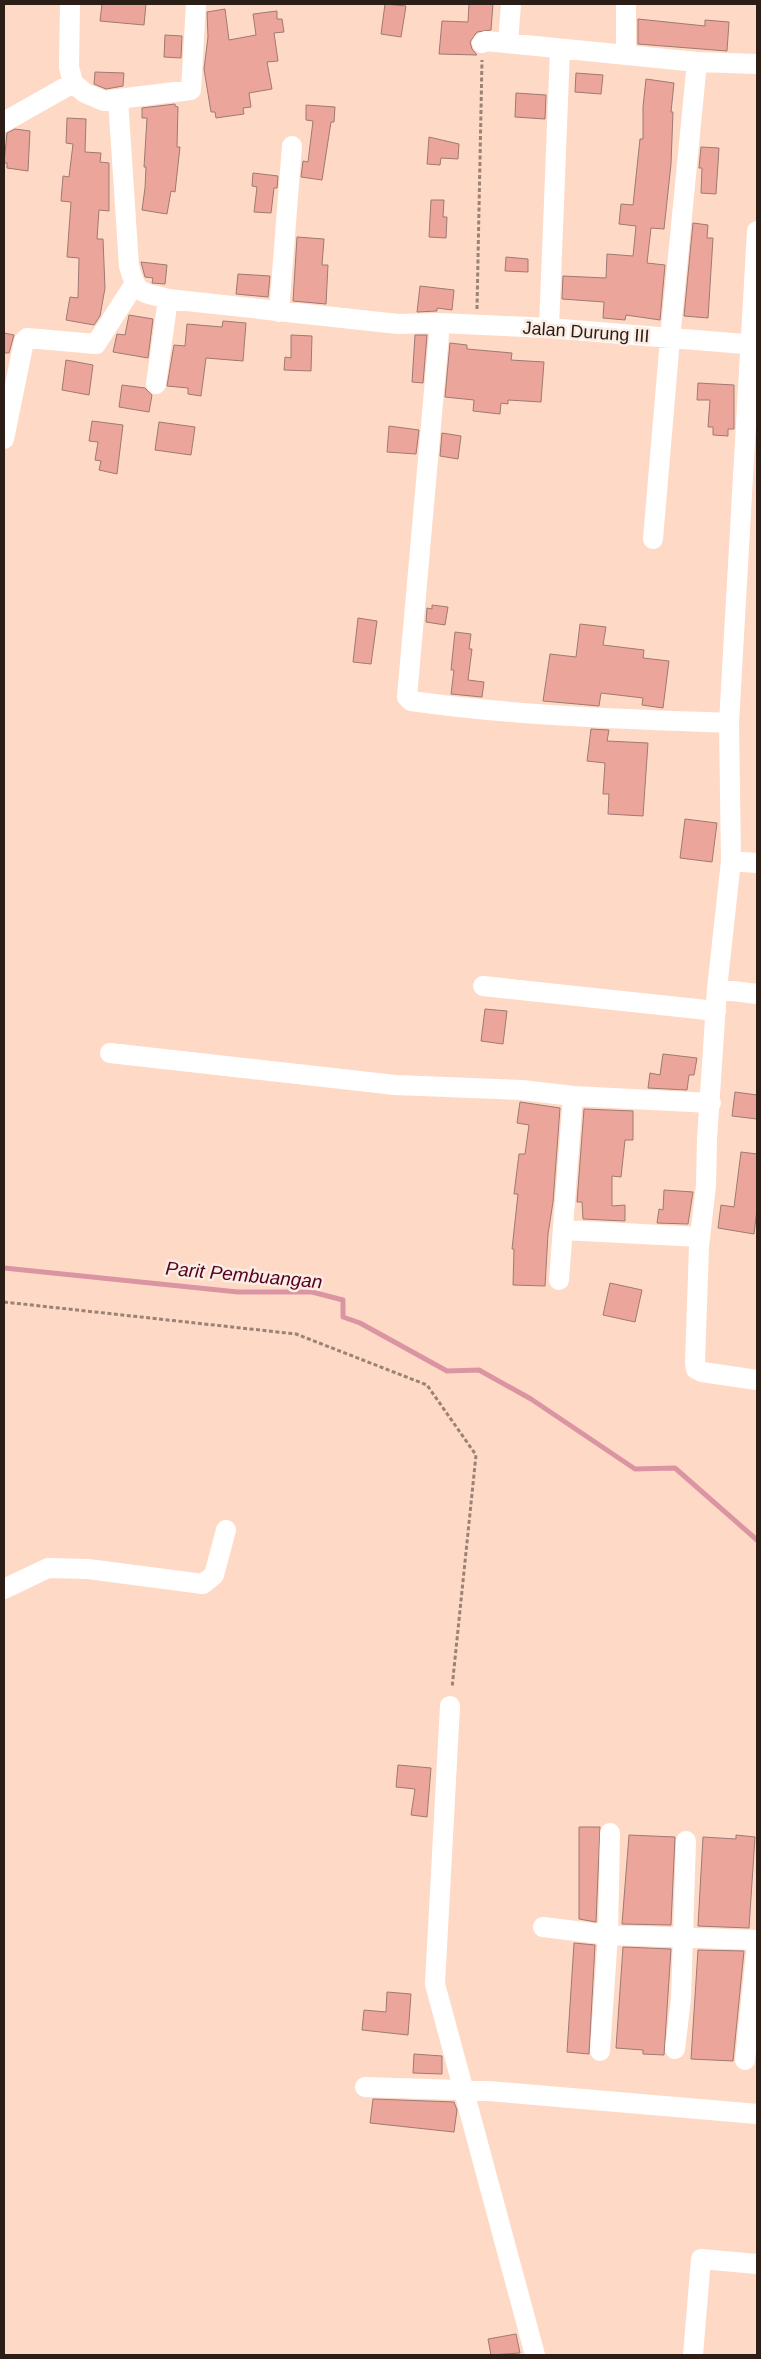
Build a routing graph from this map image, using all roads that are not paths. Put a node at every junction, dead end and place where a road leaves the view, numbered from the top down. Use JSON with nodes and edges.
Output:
{"nodes":[{"id":1,"x":70,"y":4,"type":"edge"},
{"id":2,"x":196,"y":4,"type":"edge"},
{"id":3,"x":510,"y":4,"type":"edge"},
{"id":4,"x":626,"y":4,"type":"edge"},
{"id":5,"x":482,"y":43,"type":"road end"},
{"id":6,"x":508,"y":43,"type":"junction"},
{"id":7,"x":560,"y":50,"type":"junction"},
{"id":8,"x":626,"y":55,"type":"junction"},
{"id":9,"x":697,"y":62,"type":"junction"},
{"id":10,"x":757,"y":64,"type":"edge"},
{"id":11,"x":73,"y":83,"type":"junction"},
{"id":12,"x":118,"y":100,"type":"junction"},
{"id":13,"x":4,"y":122,"type":"edge"},
{"id":14,"x":292,"y":146,"type":"dead end"},
{"id":15,"x":757,"y":232,"type":"edge"},
{"id":16,"x":134,"y":286,"type":"junction"},
{"id":17,"x":168,"y":299,"type":"junction"},
{"id":18,"x":279,"y":312,"type":"junction"},
{"id":19,"x":440,"y":323,"type":"junction"},
{"id":20,"x":549,"y":328,"type":"junction"},
{"id":21,"x":670,"y":339,"type":"junction"},
{"id":22,"x":754,"y":345,"type":"edge"},
{"id":23,"x":156,"y":384,"type":"dead end"},
{"id":24,"x":4,"y":438,"type":"edge"},
{"id":25,"x":654,"y":540,"type":"dead end"},
{"id":26,"x":729,"y":723,"type":"junction"},
{"id":27,"x":731,"y":861,"type":"junction"},
{"id":28,"x":757,"y":863,"type":"edge"},
{"id":29,"x":483,"y":986,"type":"dead end"},
{"id":30,"x":717,"y":989,"type":"junction"},
{"id":31,"x":757,"y":994,"type":"edge"},
{"id":32,"x":716,"y":1011,"type":"junction"},
{"id":33,"x":110,"y":1053,"type":"dead end"},
{"id":34,"x":573,"y":1096,"type":"junction"},
{"id":35,"x":710,"y":1103,"type":"junction"},
{"id":36,"x":563,"y":1230,"type":"junction"},
{"id":37,"x":700,"y":1237,"type":"junction"},
{"id":38,"x":559,"y":1280,"type":"dead end"},
{"id":39,"x":757,"y":1380,"type":"edge"},
{"id":40,"x":226,"y":1530,"type":"dead end"},
{"id":41,"x":4,"y":1589,"type":"edge"},
{"id":42,"x":450,"y":1706,"type":"road end"},
{"id":43,"x":610,"y":1833,"type":"dead end"},
{"id":44,"x":686,"y":1841,"type":"dead end"},
{"id":45,"x":543,"y":1927,"type":"dead end"},
{"id":46,"x":608,"y":1934,"type":"junction"},
{"id":47,"x":684,"y":1937,"type":"junction"},
{"id":48,"x":757,"y":1940,"type":"edge"},
{"id":49,"x":757,"y":1944,"type":"edge"},
{"id":50,"x":675,"y":2049,"type":"dead end"},
{"id":51,"x":600,"y":2051,"type":"dead end"},
{"id":52,"x":745,"y":2060,"type":"dead end"},
{"id":53,"x":365,"y":2087,"type":"dead end"},
{"id":54,"x":478,"y":2091,"type":"junction"},
{"id":55,"x":757,"y":2114,"type":"edge"},
{"id":56,"x":757,"y":2264,"type":"edge"},
{"id":57,"x":535,"y":2355,"type":"edge"},
{"id":58,"x":693,"y":2355,"type":"edge"}],
"edges":[{"from":1,"to":11,"type":"street"},
{"from":2,"to":12,"type":"street"},
{"from":3,"to":6,"type":"street"},
{"from":4,"to":8,"type":"street"},
{"from":5,"to":6,"type":"street"},
{"from":6,"to":7,"type":"street"},
{"from":7,"to":8,"type":"street"},
{"from":7,"to":20,"type":"street"},
{"from":8,"to":9,"type":"street"},
{"from":9,"to":10,"type":"street"},
{"from":9,"to":21,"type":"street"},
{"from":11,"to":12,"type":"street"},
{"from":11,"to":13,"type":"street"},
{"from":12,"to":16,"type":"street"},
{"from":14,"to":18,"type":"street"},
{"from":15,"to":22,"type":"street"},
{"from":16,"to":17,"type":"street","name":"Jalan Durung III"},
{"from":16,"to":24,"type":"street"},
{"from":17,"to":18,"type":"street","name":"Jalan Durung III"},
{"from":17,"to":23,"type":"street"},
{"from":18,"to":19,"type":"street","name":"Jalan Durung III"},
{"from":19,"to":20,"type":"street","name":"Jalan Durung III"},
{"from":19,"to":26,"type":"street"},
{"from":20,"to":21,"type":"street","name":"Jalan Durung III"},
{"from":21,"to":22,"type":"street","name":"Jalan Durung III"},
{"from":21,"to":25,"type":"street"},
{"from":22,"to":26,"type":"street"},
{"from":26,"to":27,"type":"street"},
{"from":27,"to":28,"type":"street"},
{"from":27,"to":30,"type":"street"},
{"from":29,"to":32,"type":"street"},
{"from":30,"to":31,"type":"street"},
{"from":30,"to":32,"type":"street"},
{"from":32,"to":35,"type":"street"},
{"from":33,"to":34,"type":"street"},
{"from":34,"to":35,"type":"street"},
{"from":34,"to":36,"type":"street"},
{"from":35,"to":37,"type":"street"},
{"from":36,"to":37,"type":"street"},
{"from":36,"to":38,"type":"street"},
{"from":37,"to":39,"type":"street"},
{"from":40,"to":41,"type":"street"},
{"from":42,"to":54,"type":"street"},
{"from":43,"to":46,"type":"street"},
{"from":44,"to":47,"type":"street"},
{"from":45,"to":46,"type":"street"},
{"from":46,"to":47,"type":"street"},
{"from":46,"to":51,"type":"street"},
{"from":47,"to":48,"type":"street"},
{"from":47,"to":50,"type":"street"},
{"from":49,"to":52,"type":"street"},
{"from":53,"to":54,"type":"street"},
{"from":54,"to":55,"type":"street"},
{"from":54,"to":57,"type":"street"},
{"from":56,"to":58,"type":"street"}]}
